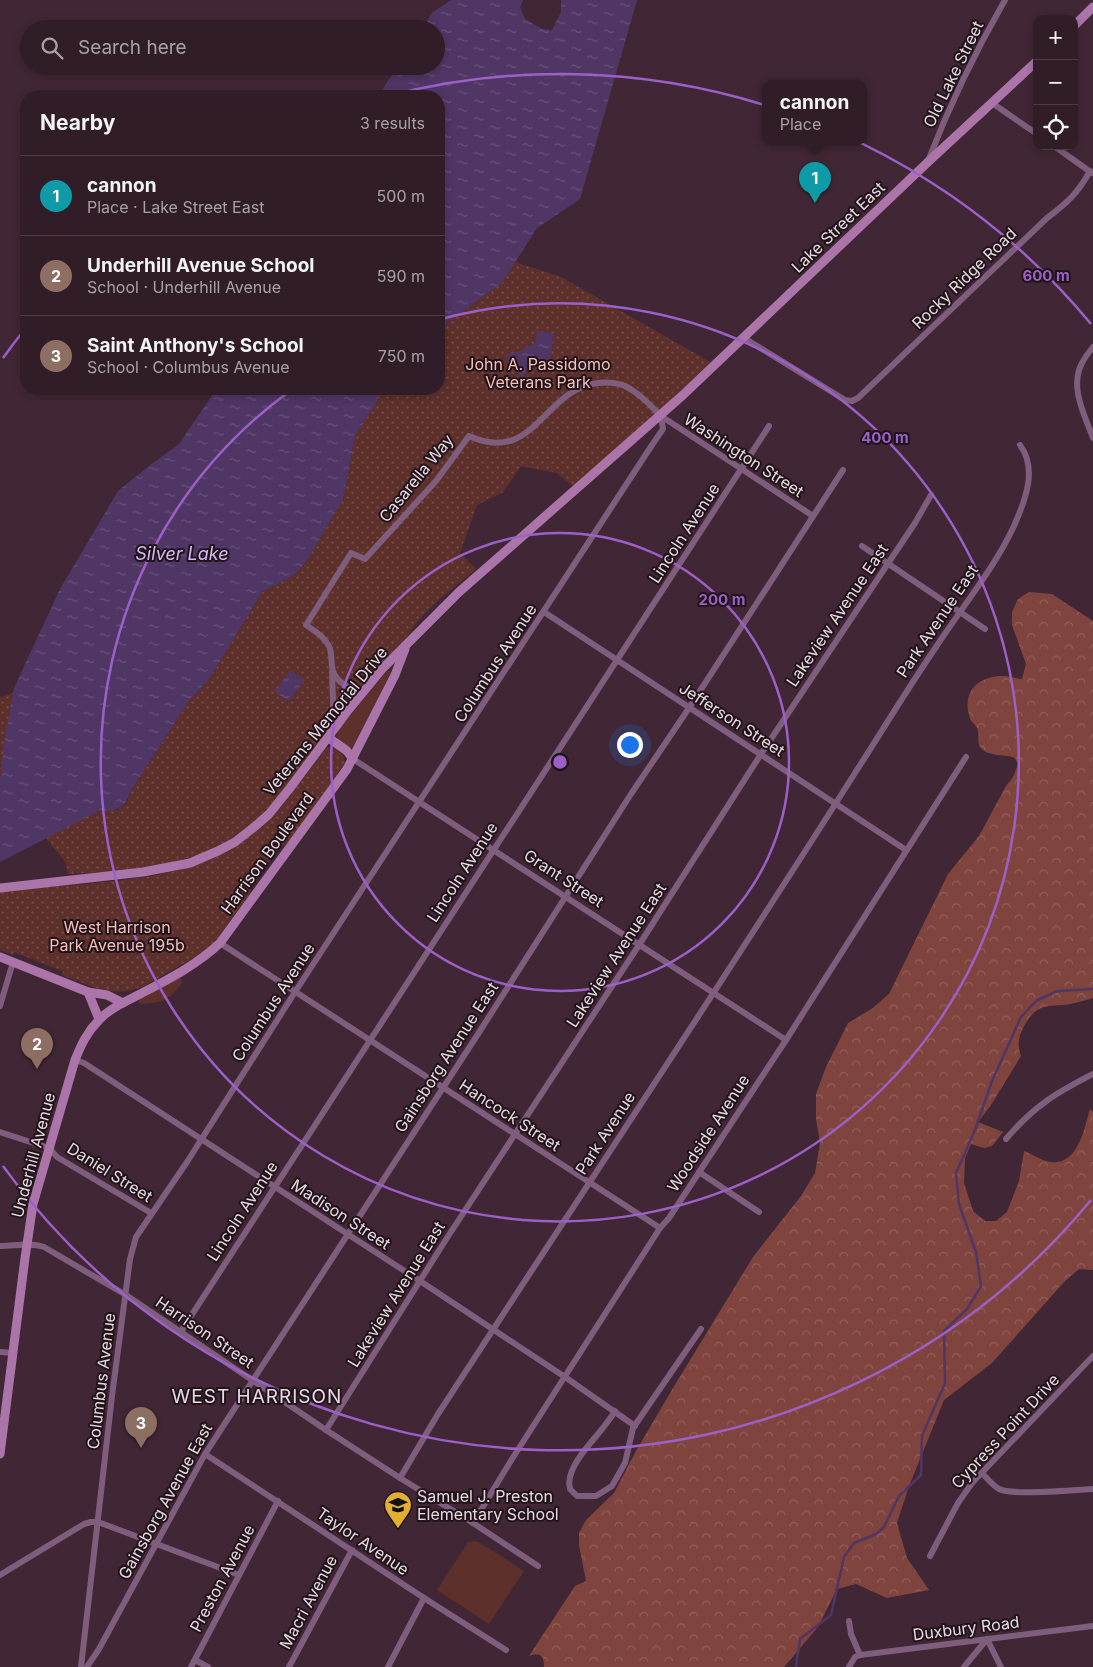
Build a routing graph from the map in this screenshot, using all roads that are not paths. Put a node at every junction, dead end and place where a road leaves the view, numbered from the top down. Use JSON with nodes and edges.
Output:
{"nodes":[{"id":1,"x":1005,"y":0,"type":"edge"},
{"id":2,"x":1093,"y":7,"type":"edge"},
{"id":3,"x":1078,"y":22,"type":"edge"},
{"id":4,"x":1033,"y":65,"type":"edge"},
{"id":5,"x":992,"y":103,"type":"junction"},
{"id":6,"x":1033,"y":131,"type":"edge"},
{"id":7,"x":1060,"y":150,"type":"edge"},
{"id":8,"x":928,"y":162,"type":"junction"},
{"id":9,"x":1091,"y":172,"type":"edge"},
{"id":10,"x":744,"y":338,"type":"junction"},
{"id":11,"x":1093,"y":347,"type":"edge"},
{"id":12,"x":661,"y":416,"type":"junction"},
{"id":13,"x":768,"y":426,"type":"dead end"},
{"id":14,"x":1093,"y":438,"type":"edge"},
{"id":15,"x":1020,"y":445,"type":"dead end"},
{"id":16,"x":742,"y":468,"type":"junction"},
{"id":17,"x":843,"y":470,"type":"dead end"},
{"id":18,"x":931,"y":495,"type":"dead end"},
{"id":19,"x":813,"y":516,"type":"junction"},
{"id":20,"x":862,"y":546,"type":"dead end"},
{"id":21,"x":887,"y":563,"type":"junction"},
{"id":22,"x":544,"y":612,"type":"junction"},
{"id":23,"x":960,"y":612,"type":"junction"},
{"id":24,"x":985,"y":629,"type":"dead end"},
{"id":25,"x":407,"y":645,"type":"junction"},
{"id":26,"x":616,"y":661,"type":"junction"},
{"id":27,"x":332,"y":668,"type":"junction"},
{"id":28,"x":362,"y":693,"type":"junction"},
{"id":29,"x":689,"y":708,"type":"junction"},
{"id":30,"x":331,"y":734,"type":"junction"},
{"id":31,"x":760,"y":754,"type":"junction"},
{"id":32,"x":966,"y":757,"type":"dead end"},
{"id":33,"x":352,"y":759,"type":"junction"},
{"id":34,"x":420,"y":803,"type":"junction"},
{"id":35,"x":836,"y":804,"type":"junction"},
{"id":36,"x":493,"y":850,"type":"junction"},
{"id":37,"x":906,"y":850,"type":"junction"},
{"id":38,"x":0,"y":888,"type":"edge"},
{"id":39,"x":566,"y":898,"type":"junction"},
{"id":40,"x":220,"y":943,"type":"junction"},
{"id":41,"x":640,"y":945,"type":"junction"},
{"id":42,"x":0,"y":957,"type":"edge"},
{"id":43,"x":13,"y":962,"type":"junction"},
{"id":44,"x":88,"y":992,"type":"junction"},
{"id":45,"x":295,"y":992,"type":"junction"},
{"id":46,"x":713,"y":992,"type":"junction"},
{"id":47,"x":123,"y":1003,"type":"junction"},
{"id":48,"x":0,"y":1006,"type":"edge"},
{"id":49,"x":99,"y":1019,"type":"junction"},
{"id":50,"x":369,"y":1040,"type":"junction"},
{"id":51,"x":786,"y":1040,"type":"junction"},
{"id":52,"x":75,"y":1060,"type":"junction"},
{"id":53,"x":1093,"y":1074,"type":"edge"},
{"id":54,"x":442,"y":1088,"type":"junction"},
{"id":55,"x":0,"y":1132,"type":"edge"},
{"id":56,"x":516,"y":1135,"type":"junction"},
{"id":57,"x":201,"y":1139,"type":"junction"},
{"id":58,"x":1006,"y":1139,"type":"dead end"},
{"id":59,"x":49,"y":1148,"type":"junction"},
{"id":60,"x":699,"y":1172,"type":"junction"},
{"id":61,"x":589,"y":1182,"type":"junction"},
{"id":62,"x":274,"y":1186,"type":"junction"},
{"id":63,"x":759,"y":1212,"type":"dead end"},
{"id":64,"x":150,"y":1213,"type":"junction"},
{"id":65,"x":660,"y":1228,"type":"junction"},
{"id":66,"x":347,"y":1234,"type":"junction"},
{"id":67,"x":27,"y":1245,"type":"junction"},
{"id":68,"x":0,"y":1246,"type":"edge"},
{"id":69,"x":420,"y":1281,"type":"junction"},
{"id":70,"x":126,"y":1296,"type":"junction"},
{"id":71,"x":701,"y":1329,"type":"dead end"},
{"id":72,"x":493,"y":1330,"type":"junction"},
{"id":73,"x":180,"y":1333,"type":"junction"},
{"id":74,"x":0,"y":1352,"type":"edge"},
{"id":75,"x":13,"y":1353,"type":"junction"},
{"id":76,"x":1093,"y":1356,"type":"edge"},
{"id":77,"x":565,"y":1377,"type":"junction"},
{"id":78,"x":253,"y":1380,"type":"junction"},
{"id":79,"x":615,"y":1411,"type":"junction"},
{"id":80,"x":634,"y":1426,"type":"junction"},
{"id":81,"x":326,"y":1430,"type":"junction"},
{"id":82,"x":0,"y":1454,"type":"edge"},
{"id":83,"x":205,"y":1454,"type":"junction"},
{"id":84,"x":982,"y":1473,"type":"junction"},
{"id":85,"x":400,"y":1478,"type":"junction"},
{"id":86,"x":1093,"y":1489,"type":"edge"},
{"id":87,"x":278,"y":1501,"type":"junction"},
{"id":88,"x":98,"y":1522,"type":"junction"},
{"id":89,"x":473,"y":1523,"type":"junction"},
{"id":90,"x":156,"y":1543,"type":"junction"},
{"id":91,"x":352,"y":1550,"type":"junction"},
{"id":92,"x":930,"y":1556,"type":"dead end"},
{"id":93,"x":538,"y":1566,"type":"dead end"},
{"id":94,"x":0,"y":1575,"type":"edge"},
{"id":95,"x":239,"y":1575,"type":"junction"},
{"id":96,"x":424,"y":1598,"type":"junction"},
{"id":97,"x":849,"y":1621,"type":"dead end"},
{"id":98,"x":1093,"y":1626,"type":"edge"},
{"id":99,"x":987,"y":1639,"type":"junction"},
{"id":100,"x":506,"y":1650,"type":"dead end"},
{"id":101,"x":860,"y":1655,"type":"junction"},
{"id":102,"x":195,"y":1660,"type":"junction"},
{"id":103,"x":81,"y":1667,"type":"edge"},
{"id":104,"x":88,"y":1667,"type":"edge"},
{"id":105,"x":191,"y":1667,"type":"edge"},
{"id":106,"x":208,"y":1667,"type":"edge"},
{"id":107,"x":289,"y":1667,"type":"edge"},
{"id":108,"x":388,"y":1667,"type":"edge"},
{"id":109,"x":849,"y":1667,"type":"edge"},
{"id":110,"x":964,"y":1667,"type":"edge"},
{"id":111,"x":1001,"y":1667,"type":"edge"}],
"edges":[{"from":1,"to":8,"type":"street","name":"Old Lake Street"},
{"from":2,"to":3,"type":"main road"},
{"from":4,"to":5,"type":"main road","name":"Lake Street East"},
{"from":5,"to":6,"type":"street"},
{"from":5,"to":8,"type":"main road","name":"Lake Street East"},
{"from":7,"to":9,"type":"street"},
{"from":8,"to":10,"type":"main road","name":"Lake Street East"},
{"from":9,"to":10,"type":"street","name":"Rocky Ridge Road"},
{"from":10,"to":12,"type":"main road","name":"Lake Street East"},
{"from":11,"to":14,"type":"street"},
{"from":12,"to":16,"type":"street","name":"Washington Street"},
{"from":12,"to":22,"type":"street","name":"Columbus Avenue"},
{"from":12,"to":25,"type":"main road","name":"Veterans Memorial Drive"},
{"from":12,"to":27,"type":"street","name":"Casarella Way"},
{"from":13,"to":16,"type":"street","name":"Lincoln Avenue"},
{"from":15,"to":23,"type":"street","name":"Park Avenue East"},
{"from":16,"to":19,"type":"street","name":"Washington Street"},
{"from":16,"to":26,"type":"street","name":"Lincoln Avenue"},
{"from":17,"to":19,"type":"street","name":"Gainsborg Avenue East"},
{"from":18,"to":21,"type":"street","name":"Lakeview Avenue East"},
{"from":19,"to":29,"type":"street","name":"Gainsborg Avenue East"},
{"from":20,"to":21,"type":"street"},
{"from":21,"to":23,"type":"street"},
{"from":21,"to":31,"type":"street","name":"Lakeview Avenue East"},
{"from":22,"to":26,"type":"street","name":"Jefferson Street"},
{"from":22,"to":34,"type":"street","name":"Columbus Avenue"},
{"from":23,"to":24,"type":"street"},
{"from":23,"to":35,"type":"street","name":"Park Avenue East"},
{"from":25,"to":28,"type":"main road","name":"Veterans Memorial Drive"},
{"from":25,"to":33,"type":"main road","name":"Harrison Boulevard"},
{"from":26,"to":29,"type":"street","name":"Jefferson Street"},
{"from":26,"to":36,"type":"street","name":"Lincoln Avenue"},
{"from":27,"to":28,"type":"street","name":"Casarella Way"},
{"from":27,"to":30,"type":"street"},
{"from":28,"to":30,"type":"main road","name":"Veterans Memorial Drive"},
{"from":29,"to":31,"type":"street","name":"Jefferson Street"},
{"from":29,"to":39,"type":"street","name":"Gainsborg Avenue East"},
{"from":30,"to":33,"type":"main road","name":"Grant Street"},
{"from":30,"to":38,"type":"main road","name":"Veterans Memorial Drive"},
{"from":31,"to":35,"type":"street","name":"Jefferson Street"},
{"from":31,"to":41,"type":"street","name":"Lakeview Avenue East"},
{"from":32,"to":37,"type":"street","name":"Woodside Avenue"},
{"from":33,"to":34,"type":"street","name":"Grant Street"},
{"from":33,"to":40,"type":"main road","name":"Harrison Boulevard"},
{"from":34,"to":36,"type":"street","name":"Grant Street"},
{"from":34,"to":45,"type":"street","name":"Columbus Avenue"},
{"from":35,"to":37,"type":"street","name":"Jefferson Street"},
{"from":35,"to":46,"type":"street","name":"Park Avenue"},
{"from":36,"to":39,"type":"street","name":"Grant Street"},
{"from":36,"to":50,"type":"street","name":"Lincoln Avenue"},
{"from":37,"to":51,"type":"street","name":"Woodside Avenue"},
{"from":39,"to":41,"type":"street","name":"Grant Street"},
{"from":39,"to":54,"type":"street","name":"Gainsborg Avenue East"},
{"from":40,"to":45,"type":"street","name":"Hancock Street"},
{"from":40,"to":47,"type":"main road","name":"Harrison Boulevard"},
{"from":41,"to":46,"type":"street","name":"Grant Street"},
{"from":41,"to":56,"type":"street","name":"Lakeview Avenue East"},
{"from":42,"to":43,"type":"main road"},
{"from":43,"to":44,"type":"main road"},
{"from":43,"to":48,"type":"street"},
{"from":44,"to":47,"type":"main road"},
{"from":44,"to":49,"type":"main road"},
{"from":45,"to":50,"type":"street","name":"Hancock Street"},
{"from":45,"to":57,"type":"street","name":"Columbus Avenue"},
{"from":46,"to":51,"type":"street","name":"Grant Street"},
{"from":46,"to":61,"type":"street","name":"Park Avenue"},
{"from":47,"to":49,"type":"main road","name":"Underhill Avenue"},
{"from":49,"to":52,"type":"main road","name":"Underhill Avenue"},
{"from":50,"to":54,"type":"street","name":"Hancock Street"},
{"from":50,"to":62,"type":"street","name":"Lincoln Avenue"},
{"from":51,"to":60,"type":"street","name":"Woodside Avenue"},
{"from":52,"to":57,"type":"street","name":"Madison Street"},
{"from":52,"to":59,"type":"main road","name":"Underhill Avenue"},
{"from":53,"to":58,"type":"street"},
{"from":54,"to":56,"type":"street","name":"Hancock Street"},
{"from":54,"to":66,"type":"street","name":"Gainsborg Avenue East"},
{"from":55,"to":59,"type":"street","name":"Daniel Street"},
{"from":56,"to":61,"type":"street","name":"Hancock Street"},
{"from":56,"to":69,"type":"street","name":"Lakeview Avenue East"},
{"from":57,"to":62,"type":"street","name":"Madison Street"},
{"from":57,"to":64,"type":"street","name":"Columbus Avenue"},
{"from":59,"to":64,"type":"street","name":"Daniel Street"},
{"from":59,"to":67,"type":"main road","name":"Underhill Avenue"},
{"from":60,"to":63,"type":"street"},
{"from":60,"to":65,"type":"street","name":"Woodside Avenue"},
{"from":61,"to":65,"type":"street","name":"Hancock Street"},
{"from":61,"to":72,"type":"street","name":"Park Avenue"},
{"from":62,"to":66,"type":"street","name":"Madison Street"},
{"from":62,"to":73,"type":"street","name":"Lincoln Avenue"},
{"from":64,"to":70,"type":"street","name":"Columbus Avenue"},
{"from":65,"to":77,"type":"street","name":"Woodside Avenue"},
{"from":66,"to":69,"type":"street","name":"Madison Street"},
{"from":66,"to":78,"type":"street","name":"Gainsborg Avenue East"},
{"from":67,"to":68,"type":"street","name":"Harrison Street"},
{"from":67,"to":70,"type":"street","name":"Harrison Street"},
{"from":67,"to":75,"type":"main road","name":"Underhill Avenue"},
{"from":69,"to":72,"type":"street","name":"Madison Street"},
{"from":69,"to":81,"type":"street","name":"Lakeview Avenue East"},
{"from":70,"to":73,"type":"street","name":"Harrison Street"},
{"from":70,"to":88,"type":"street","name":"Columbus Avenue"},
{"from":71,"to":80,"type":"street"},
{"from":72,"to":77,"type":"street","name":"Madison Street"},
{"from":72,"to":85,"type":"street","name":"Park Avenue"},
{"from":73,"to":78,"type":"street","name":"Harrison Street"},
{"from":74,"to":75,"type":"street"},
{"from":75,"to":82,"type":"main road","name":"Underhill Avenue"},
{"from":76,"to":84,"type":"street","name":"Cypress Point Drive"},
{"from":77,"to":79,"type":"street","name":"Madison Street"},
{"from":77,"to":89,"type":"street","name":"Woodside Avenue"},
{"from":78,"to":81,"type":"street","name":"Harrison Street"},
{"from":78,"to":83,"type":"street","name":"Gainsborg Avenue East"},
{"from":79,"to":80,"type":"street","name":"Madison Street"},
{"from":79,"to":80,"type":"street"},
{"from":81,"to":85,"type":"street","name":"Harrison Street"},
{"from":83,"to":87,"type":"street","name":"Taylor Avenue"},
{"from":83,"to":90,"type":"street","name":"Gainsborg Avenue East"},
{"from":84,"to":86,"type":"street"},
{"from":84,"to":92,"type":"street","name":"Cypress Point Drive"},
{"from":85,"to":89,"type":"street","name":"Harrison Street"},
{"from":87,"to":91,"type":"street","name":"Taylor Avenue"},
{"from":87,"to":95,"type":"street","name":"Preston Avenue"},
{"from":88,"to":90,"type":"street"},
{"from":88,"to":94,"type":"street"},
{"from":88,"to":103,"type":"street","name":"Columbus Avenue"},
{"from":89,"to":93,"type":"street","name":"Harrison Street"},
{"from":90,"to":95,"type":"street"},
{"from":90,"to":104,"type":"street","name":"Gainsborg Avenue East"},
{"from":91,"to":96,"type":"street","name":"Taylor Avenue"},
{"from":91,"to":107,"type":"street","name":"Macri Avenue"},
{"from":95,"to":102,"type":"street","name":"Preston Avenue"},
{"from":96,"to":100,"type":"street","name":"Taylor Avenue"},
{"from":96,"to":108,"type":"street"},
{"from":97,"to":101,"type":"street"},
{"from":98,"to":99,"type":"street","name":"Duxbury Road"},
{"from":99,"to":101,"type":"street","name":"Duxbury Road"},
{"from":99,"to":110,"type":"street"},
{"from":99,"to":111,"type":"street"},
{"from":101,"to":109,"type":"street"},
{"from":102,"to":105,"type":"street","name":"Preston Avenue"},
{"from":102,"to":106,"type":"street"}]}
